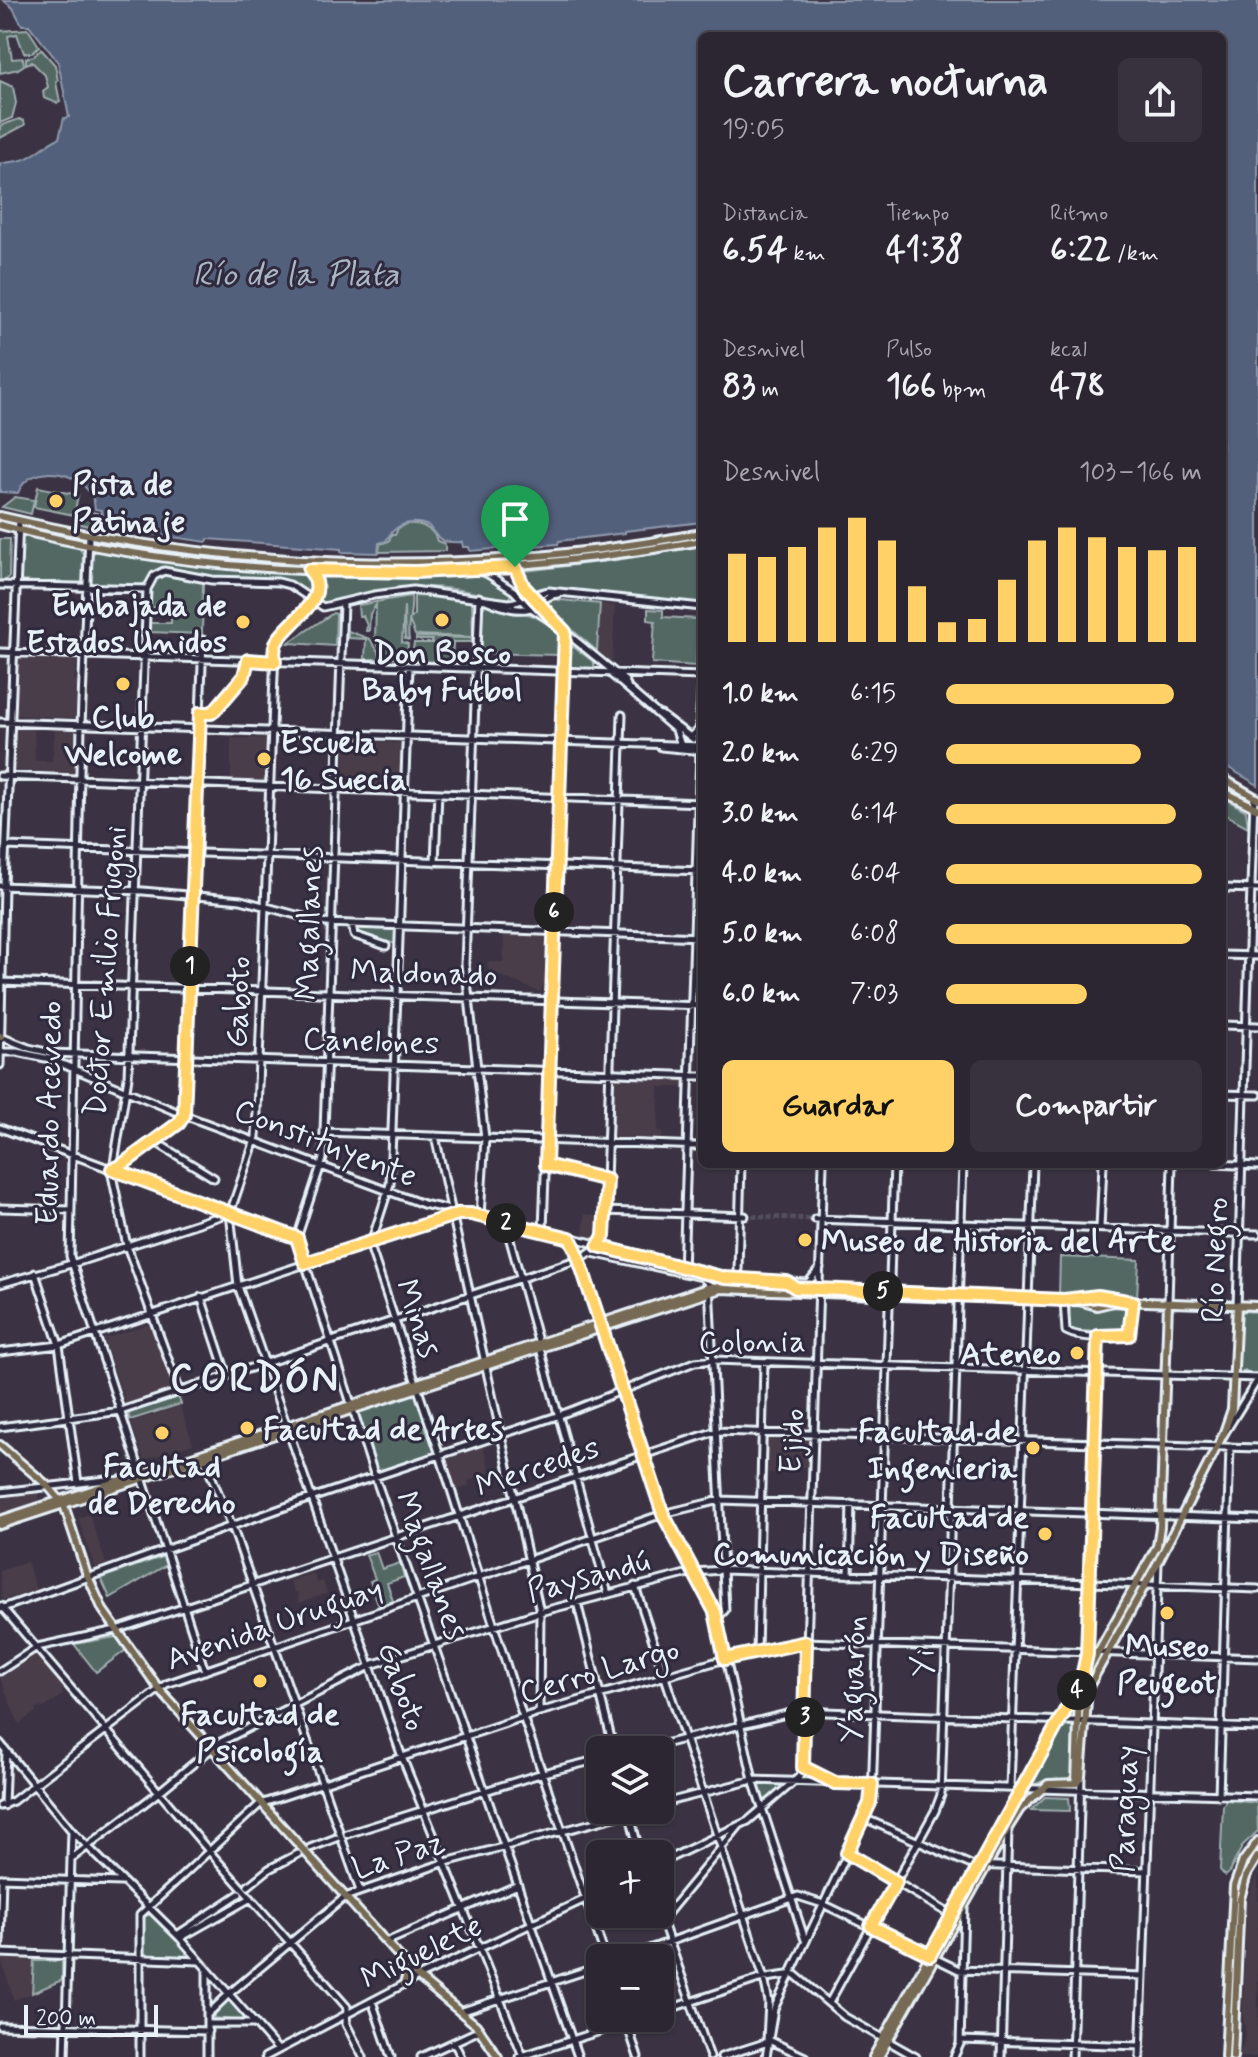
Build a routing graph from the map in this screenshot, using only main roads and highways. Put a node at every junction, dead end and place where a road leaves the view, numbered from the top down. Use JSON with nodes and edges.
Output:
{"nodes":[{"id":1,"x":0,"y":516,"type":"edge"},
{"id":2,"x":0,"y":525,"type":"edge"},
{"id":3,"x":698,"y":534,"type":"edge"},
{"id":4,"x":698,"y":542,"type":"edge"},
{"id":5,"x":515,"y":563,"type":"junction"},
{"id":6,"x":1226,"y":780,"type":"edge"},
{"id":7,"x":1226,"y":793,"type":"edge"},
{"id":8,"x":1256,"y":798,"type":"edge"},
{"id":9,"x":1256,"y":808,"type":"edge"},
{"id":10,"x":710,"y":1290,"type":"junction"},
{"id":11,"x":820,"y":1291,"type":"junction"},
{"id":12,"x":1168,"y":1303,"type":"junction"},
{"id":13,"x":1237,"y":1306,"type":"junction"},
{"id":14,"x":1258,"y":1306,"type":"edge"},
{"id":15,"x":0,"y":1445,"type":"edge"},
{"id":16,"x":143,"y":1476,"type":"junction"},
{"id":17,"x":62,"y":1503,"type":"junction"},
{"id":18,"x":0,"y":1523,"type":"edge"},
{"id":19,"x":1081,"y":1682,"type":"junction"},
{"id":20,"x":1080,"y":1722,"type":"junction"},
{"id":21,"x":1076,"y":1783,"type":"junction"},
{"id":22,"x":1258,"y":1841,"type":"edge"},
{"id":23,"x":1258,"y":1856,"type":"edge"},
{"id":24,"x":982,"y":1866,"type":"junction"},
{"id":25,"x":954,"y":1917,"type":"junction"},
{"id":26,"x":409,"y":1967,"type":"junction"},
{"id":27,"x":404,"y":1984,"type":"road end"},
{"id":28,"x":1230,"y":2024,"type":"junction"},
{"id":29,"x":498,"y":2057,"type":"edge"},
{"id":30,"x":876,"y":2057,"type":"edge"},
{"id":31,"x":1225,"y":2057,"type":"edge"},
{"id":32,"x":1233,"y":2057,"type":"edge"}],
"edges":[{"from":1,"to":5,"type":"main road"},
{"from":2,"to":5,"type":"main road"},
{"from":3,"to":5,"type":"main road"},
{"from":4,"to":5,"type":"main road"},
{"from":6,"to":8,"type":"main road"},
{"from":7,"to":9,"type":"main road"},
{"from":10,"to":11,"type":"main road"},
{"from":10,"to":11,"type":"main road"},
{"from":10,"to":16,"type":"main road"},
{"from":11,"to":12,"type":"main road"},
{"from":12,"to":13,"type":"main road"},
{"from":12,"to":19,"type":"main road"},
{"from":13,"to":14,"type":"main road"},
{"from":13,"to":20,"type":"main road","name":"Río Negro"},
{"from":15,"to":17,"type":"main road"},
{"from":16,"to":17,"type":"main road"},
{"from":16,"to":17,"type":"main road"},
{"from":17,"to":18,"type":"main road"},
{"from":17,"to":26,"type":"main road"},
{"from":19,"to":20,"type":"main road"},
{"from":19,"to":24,"type":"main road"},
{"from":20,"to":21,"type":"main road"},
{"from":20,"to":21,"type":"main road"},
{"from":21,"to":24,"type":"main road"},
{"from":22,"to":28,"type":"main road"},
{"from":23,"to":28,"type":"main road"},
{"from":24,"to":25,"type":"main road"},
{"from":24,"to":25,"type":"main road"},
{"from":25,"to":30,"type":"main road"},
{"from":26,"to":27,"type":"main road"},
{"from":26,"to":29,"type":"main road"},
{"from":28,"to":31,"type":"main road"},
{"from":28,"to":32,"type":"main road"}]}
